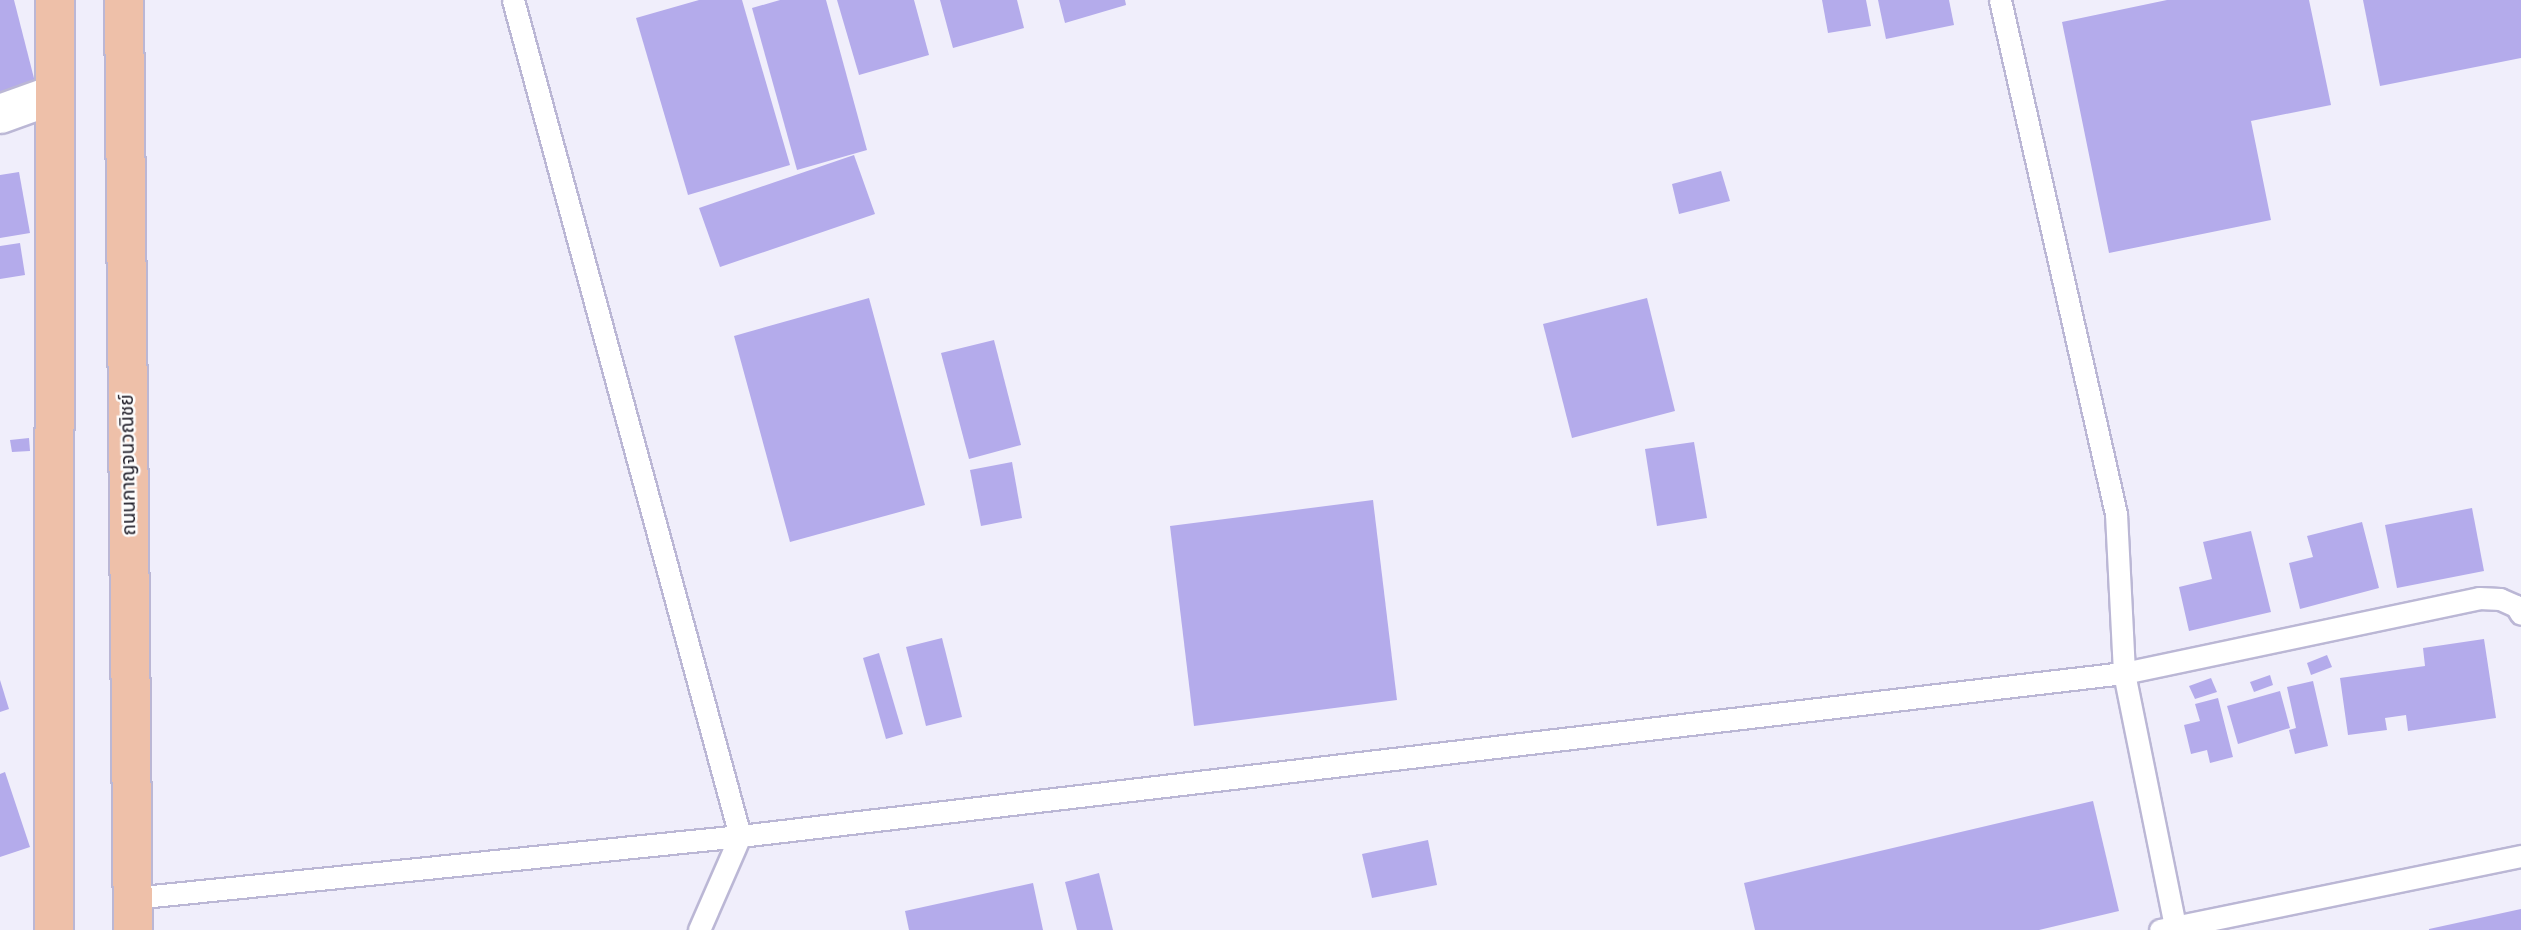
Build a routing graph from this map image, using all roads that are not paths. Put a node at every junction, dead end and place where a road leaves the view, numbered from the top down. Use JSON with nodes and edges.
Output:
{"nodes":[{"id":1,"x":55,"y":0,"type":"edge"},
{"id":2,"x":124,"y":0,"type":"edge"},
{"id":3,"x":513,"y":0,"type":"edge"},
{"id":4,"x":2000,"y":0,"type":"edge"},
{"id":5,"x":54,"y":96,"type":"junction"},
{"id":6,"x":0,"y":114,"type":"edge"},
{"id":7,"x":2521,"y":614,"type":"edge"},
{"id":8,"x":2124,"y":673,"type":"junction"},
{"id":9,"x":740,"y":836,"type":"junction"},
{"id":10,"x":2521,"y":856,"type":"edge"},
{"id":11,"x":133,"y":914,"type":"edge"},
{"id":12,"x":2170,"y":929,"type":"edge"},
{"id":13,"x":54,"y":930,"type":"edge"},
{"id":14,"x":699,"y":930,"type":"edge"}],
"edges":[{"from":1,"to":5,"type":"main road"},
{"from":2,"to":11,"type":"main road","name":"ถนนกาญจนวณิชย์"},
{"from":3,"to":9,"type":"lane"},
{"from":4,"to":8,"type":"lane"},
{"from":5,"to":6,"type":"street"},
{"from":5,"to":13,"type":"main road"},
{"from":7,"to":8,"type":"lane"},
{"from":8,"to":9,"type":"lane"},
{"from":8,"to":12,"type":"lane"},
{"from":9,"to":11,"type":"lane"},
{"from":9,"to":14,"type":"lane"},
{"from":10,"to":12,"type":"lane"}]}
